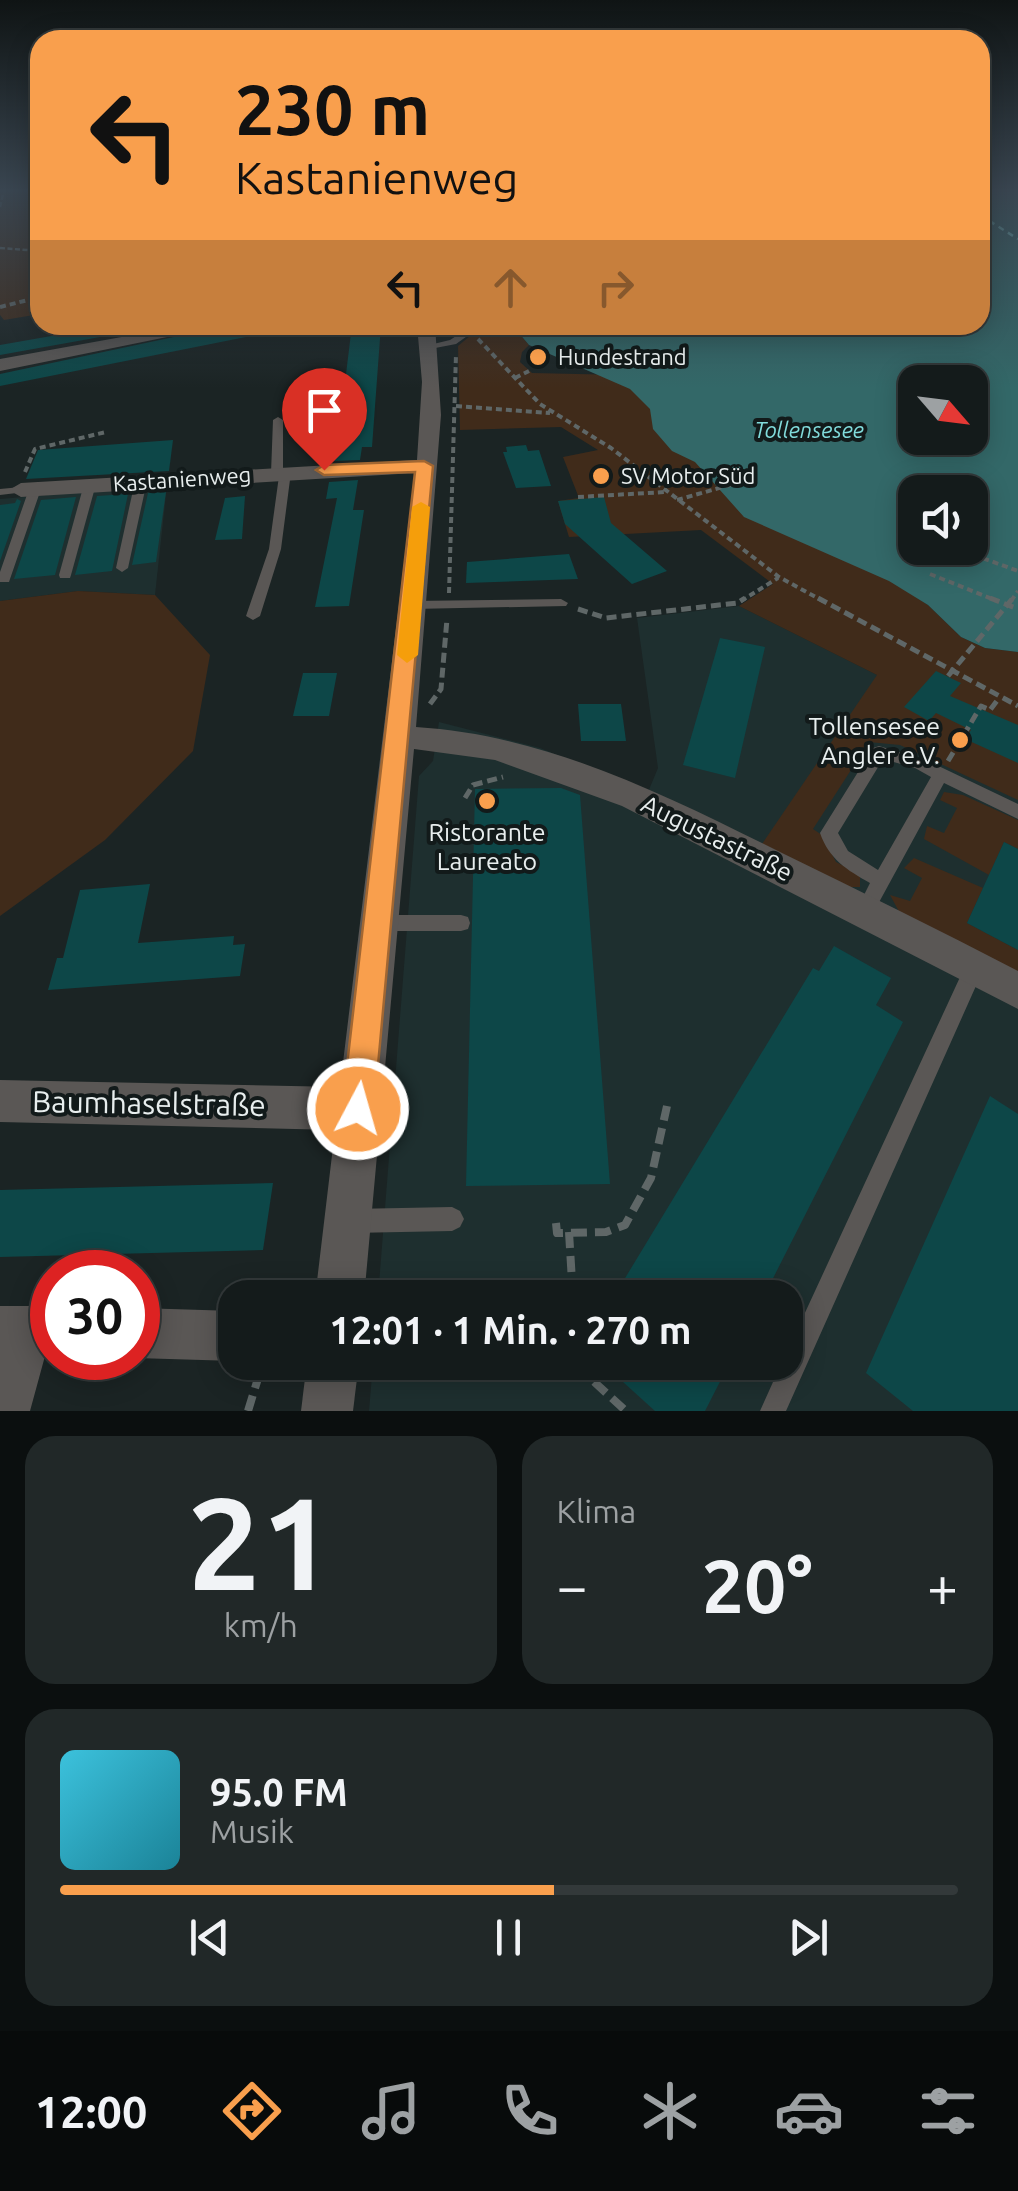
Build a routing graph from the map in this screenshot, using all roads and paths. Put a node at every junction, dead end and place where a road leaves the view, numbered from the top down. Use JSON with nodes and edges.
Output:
{"nodes":[{"id":1,"x":30,"y":299,"type":"edge"},
{"id":2,"x":0,"y":307,"type":"edge"},
{"id":3,"x":163,"y":335,"type":"edge"},
{"id":4,"x":478,"y":335,"type":"edge"},
{"id":5,"x":436,"y":338,"type":"edge"},
{"id":6,"x":0,"y":365,"type":"edge"},
{"id":7,"x":530,"y":372,"type":"dead end"},
{"id":8,"x":514,"y":378,"type":"junction"},
{"id":9,"x":558,"y":415,"type":"junction"},
{"id":10,"x":278,"y":420,"type":"dead end"},
{"id":11,"x":106,"y":432,"type":"dead end"},
{"id":12,"x":424,"y":466,"type":"junction"},
{"id":13,"x":281,"y":473,"type":"junction"},
{"id":14,"x":141,"y":481,"type":"junction"},
{"id":15,"x":744,"y":481,"type":"dead end"},
{"id":16,"x":90,"y":484,"type":"junction"},
{"id":17,"x":20,"y":485,"type":"edge"},
{"id":18,"x":666,"y":492,"type":"junction"},
{"id":19,"x":578,"y":498,"type":"dead end"},
{"id":20,"x":677,"y":500,"type":"junction"},
{"id":21,"x":988,"y":561,"type":"edge"},
{"id":22,"x":122,"y":568,"type":"dead end"},
{"id":23,"x":1018,"y":572,"type":"edge"},
{"id":24,"x":930,"y":574,"type":"dead end"},
{"id":25,"x":65,"y":575,"type":"dead end"},
{"id":26,"x":779,"y":578,"type":"junction"},
{"id":27,"x":4,"y":580,"type":"dead end"},
{"id":28,"x":1018,"y":591,"type":"edge"},
{"id":29,"x":561,"y":604,"type":"joint"},
{"id":30,"x":412,"y":605,"type":"junction"},
{"id":31,"x":1008,"y":605,"type":"junction"},
{"id":32,"x":1018,"y":609,"type":"edge"},
{"id":33,"x":253,"y":616,"type":"dead end"},
{"id":34,"x":950,"y":674,"type":"junction"},
{"id":35,"x":1000,"y":697,"type":"junction"},
{"id":36,"x":1018,"y":706,"type":"edge"},
{"id":37,"x":399,"y":737,"type":"junction"},
{"id":38,"x":533,"y":759,"type":"junction"},
{"id":39,"x":939,"y":777,"type":"junction"},
{"id":40,"x":465,"y":798,"type":"dead end"},
{"id":41,"x":1018,"y":812,"type":"edge"},
{"id":42,"x":873,"y":895,"type":"junction"},
{"id":43,"x":378,"y":923,"type":"junction"},
{"id":44,"x":461,"y":923,"type":"dead end"},
{"id":45,"x":974,"y":968,"type":"junction"},
{"id":46,"x":1018,"y":991,"type":"edge"},
{"id":47,"x":0,"y":1101,"type":"edge"},
{"id":48,"x":667,"y":1106,"type":"dead end"},
{"id":49,"x":358,"y":1109,"type":"junction"},
{"id":50,"x":452,"y":1218,"type":"dead end"},
{"id":51,"x":347,"y":1221,"type":"junction"},
{"id":52,"x":556,"y":1223,"type":"dead end"},
{"id":53,"x":569,"y":1232,"type":"junction"},
{"id":54,"x":342,"y":1280,"type":"edge"},
{"id":55,"x":572,"y":1280,"type":"edge"},
{"id":56,"x":26,"y":1331,"type":"edge"},
{"id":57,"x":160,"y":1334,"type":"edge"},
{"id":58,"x":218,"y":1335,"type":"edge"},
{"id":59,"x":257,"y":1380,"type":"edge"},
{"id":60,"x":330,"y":1380,"type":"edge"},
{"id":61,"x":593,"y":1380,"type":"edge"},
{"id":62,"x":4,"y":1411,"type":"edge"},
{"id":63,"x":248,"y":1411,"type":"edge"},
{"id":64,"x":327,"y":1411,"type":"edge"},
{"id":65,"x":626,"y":1411,"type":"edge"},
{"id":66,"x":774,"y":1411,"type":"edge"}],
"edges":[{"from":1,"to":2,"type":"path"},
{"from":3,"to":6,"type":"street"},
{"from":4,"to":8,"type":"path"},
{"from":5,"to":9,"type":"path"},
{"from":5,"to":12,"type":"street"},
{"from":7,"to":8,"type":"path"},
{"from":8,"to":9,"type":"path"},
{"from":9,"to":18,"type":"path"},
{"from":10,"to":13,"type":"lane"},
{"from":11,"to":17,"type":"path"},
{"from":12,"to":13,"type":"street","name":"Kastanienweg"},
{"from":12,"to":30,"type":"street"},
{"from":13,"to":14,"type":"street","name":"Kastanienweg"},
{"from":13,"to":33,"type":"lane"},
{"from":14,"to":16,"type":"street","name":"Kastanienweg"},
{"from":14,"to":22,"type":"lane"},
{"from":15,"to":20,"type":"path"},
{"from":16,"to":17,"type":"street","name":"Kastanienweg"},
{"from":16,"to":25,"type":"lane"},
{"from":17,"to":27,"type":"lane"},
{"from":18,"to":19,"type":"path"},
{"from":18,"to":20,"type":"path"},
{"from":20,"to":26,"type":"path"},
{"from":21,"to":23,"type":"path"},
{"from":24,"to":31,"type":"path"},
{"from":26,"to":29,"type":"path"},
{"from":26,"to":34,"type":"path"},
{"from":28,"to":31,"type":"path"},
{"from":29,"to":30,"type":"lane"},
{"from":30,"to":37,"type":"street"},
{"from":31,"to":32,"type":"path"},
{"from":31,"to":34,"type":"path"},
{"from":34,"to":35,"type":"path"},
{"from":35,"to":36,"type":"path"},
{"from":35,"to":39,"type":"path"},
{"from":37,"to":38,"type":"street","name":"Augustastraße"},
{"from":37,"to":43,"type":"street"},
{"from":38,"to":40,"type":"path"},
{"from":38,"to":42,"type":"street","name":"Augustastraße"},
{"from":39,"to":41,"type":"lane"},
{"from":39,"to":42,"type":"lane"},
{"from":39,"to":42,"type":"lane"},
{"from":42,"to":45,"type":"street","name":"Augustastraße"},
{"from":43,"to":44,"type":"lane"},
{"from":43,"to":49,"type":"street"},
{"from":45,"to":46,"type":"street","name":"Augustastraße"},
{"from":45,"to":66,"type":"lane"},
{"from":47,"to":49,"type":"street","name":"Baumhaselstraße"},
{"from":48,"to":53,"type":"path"},
{"from":49,"to":51,"type":"street"},
{"from":50,"to":51,"type":"lane"},
{"from":51,"to":54,"type":"street"},
{"from":52,"to":53,"type":"path"},
{"from":53,"to":55,"type":"path"},
{"from":56,"to":62,"type":"street"},
{"from":57,"to":58,"type":"street"},
{"from":59,"to":63,"type":"path"},
{"from":60,"to":64,"type":"street"},
{"from":61,"to":65,"type":"path"}]}
